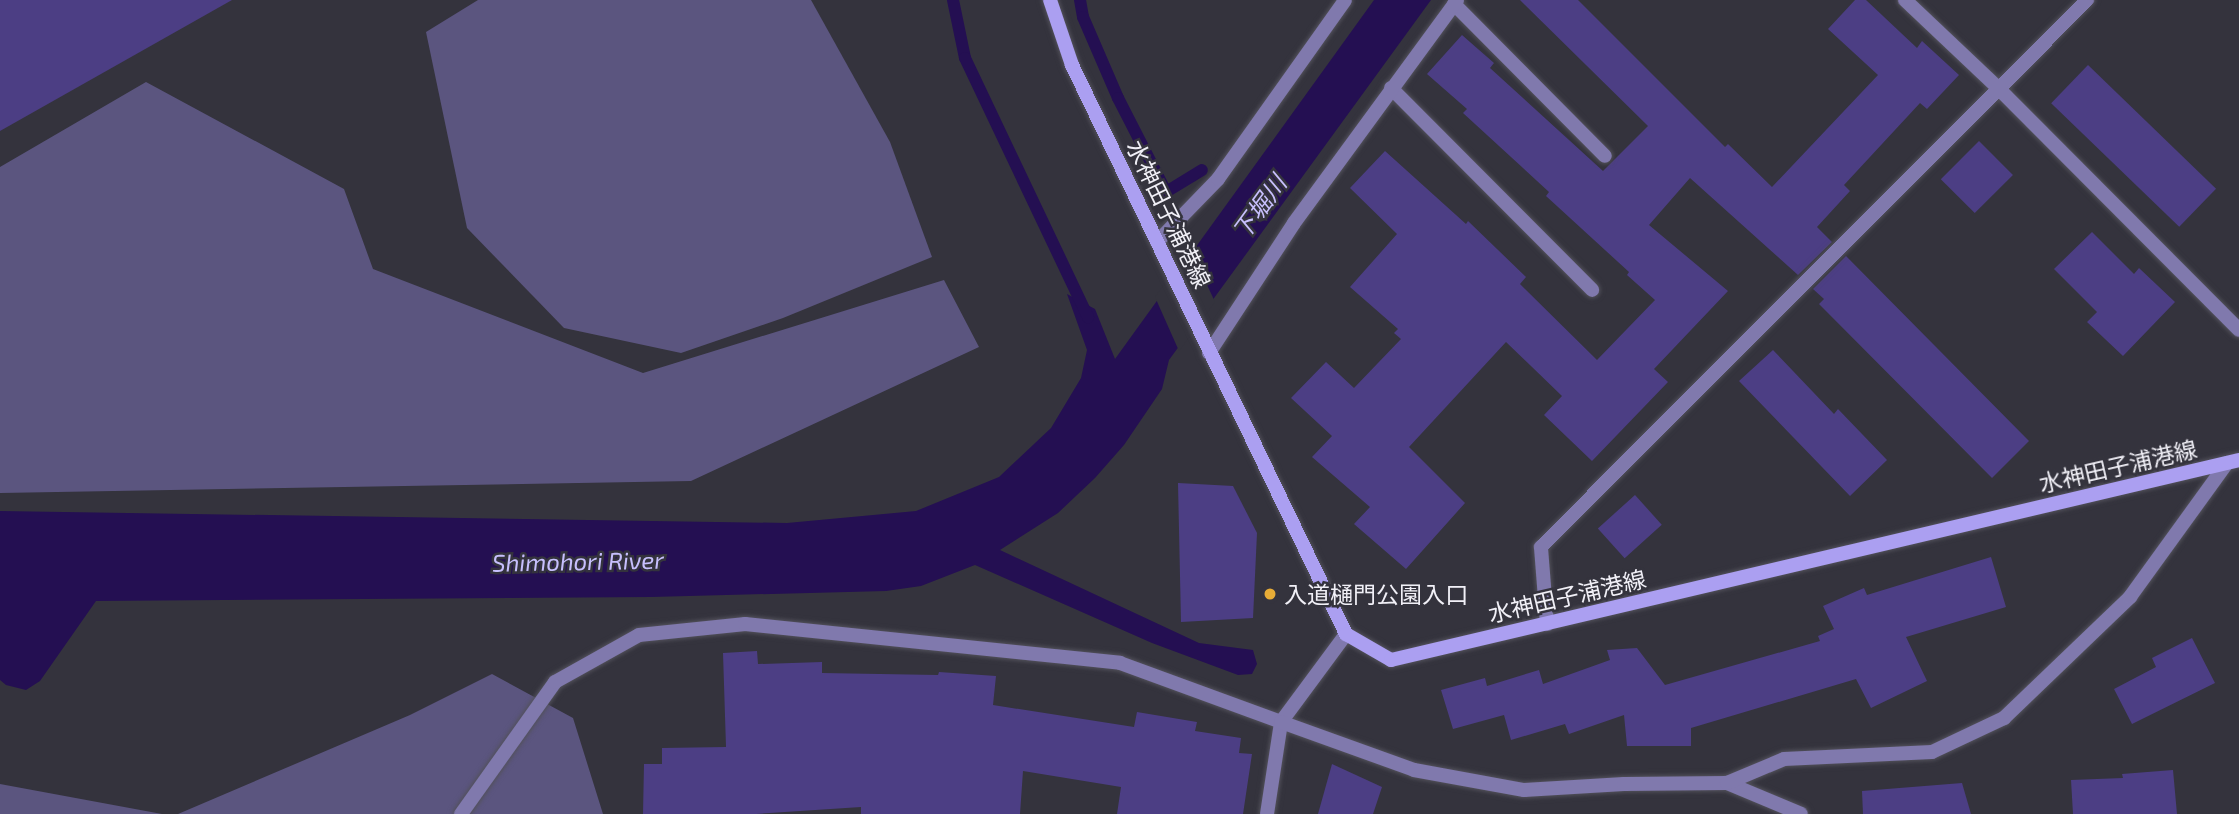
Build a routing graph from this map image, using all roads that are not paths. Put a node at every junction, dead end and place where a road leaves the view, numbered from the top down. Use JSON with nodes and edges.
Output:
{"nodes":[{"id":1,"x":1050,"y":0,"type":"edge"},
{"id":2,"x":1345,"y":0,"type":"edge"},
{"id":3,"x":1905,"y":0,"type":"edge"},
{"id":4,"x":2087,"y":0,"type":"edge"},
{"id":5,"x":1456,"y":2,"type":"edge"},
{"id":6,"x":1391,"y":88,"type":"junction"},
{"id":7,"x":1999,"y":89,"type":"junction"},
{"id":8,"x":1605,"y":156,"type":"dead end"},
{"id":9,"x":1157,"y":242,"type":"junction"},
{"id":10,"x":1592,"y":290,"type":"dead end"},
{"id":11,"x":2239,"y":330,"type":"edge"},
{"id":12,"x":1209,"y":353,"type":"junction"},
{"id":13,"x":2233,"y":462,"type":"edge"},
{"id":14,"x":1547,"y":624,"type":"junction"},
{"id":15,"x":1346,"y":634,"type":"junction"},
{"id":16,"x":1281,"y":722,"type":"junction"},
{"id":17,"x":1727,"y":783,"type":"junction"},
{"id":18,"x":461,"y":814,"type":"edge"},
{"id":19,"x":1267,"y":814,"type":"edge"},
{"id":20,"x":1801,"y":814,"type":"edge"}],
"edges":[{"from":1,"to":9,"type":"main road","name":"水神田子浦港線"},
{"from":2,"to":9,"type":"street"},
{"from":3,"to":7,"type":"street"},
{"from":4,"to":7,"type":"street"},
{"from":5,"to":6,"type":"street"},
{"from":5,"to":8,"type":"street"},
{"from":6,"to":10,"type":"street"},
{"from":6,"to":12,"type":"street"},
{"from":7,"to":11,"type":"street"},
{"from":7,"to":14,"type":"street"},
{"from":9,"to":12,"type":"main road","name":"水神田子浦港線"},
{"from":12,"to":15,"type":"main road","name":"水神田子浦港線"},
{"from":13,"to":14,"type":"main road","name":"水神田子浦港線"},
{"from":13,"to":17,"type":"street"},
{"from":14,"to":15,"type":"main road","name":"水神田子浦港線"},
{"from":15,"to":16,"type":"street"},
{"from":16,"to":17,"type":"street"},
{"from":16,"to":18,"type":"street"},
{"from":16,"to":19,"type":"street"},
{"from":17,"to":20,"type":"street"}]}
